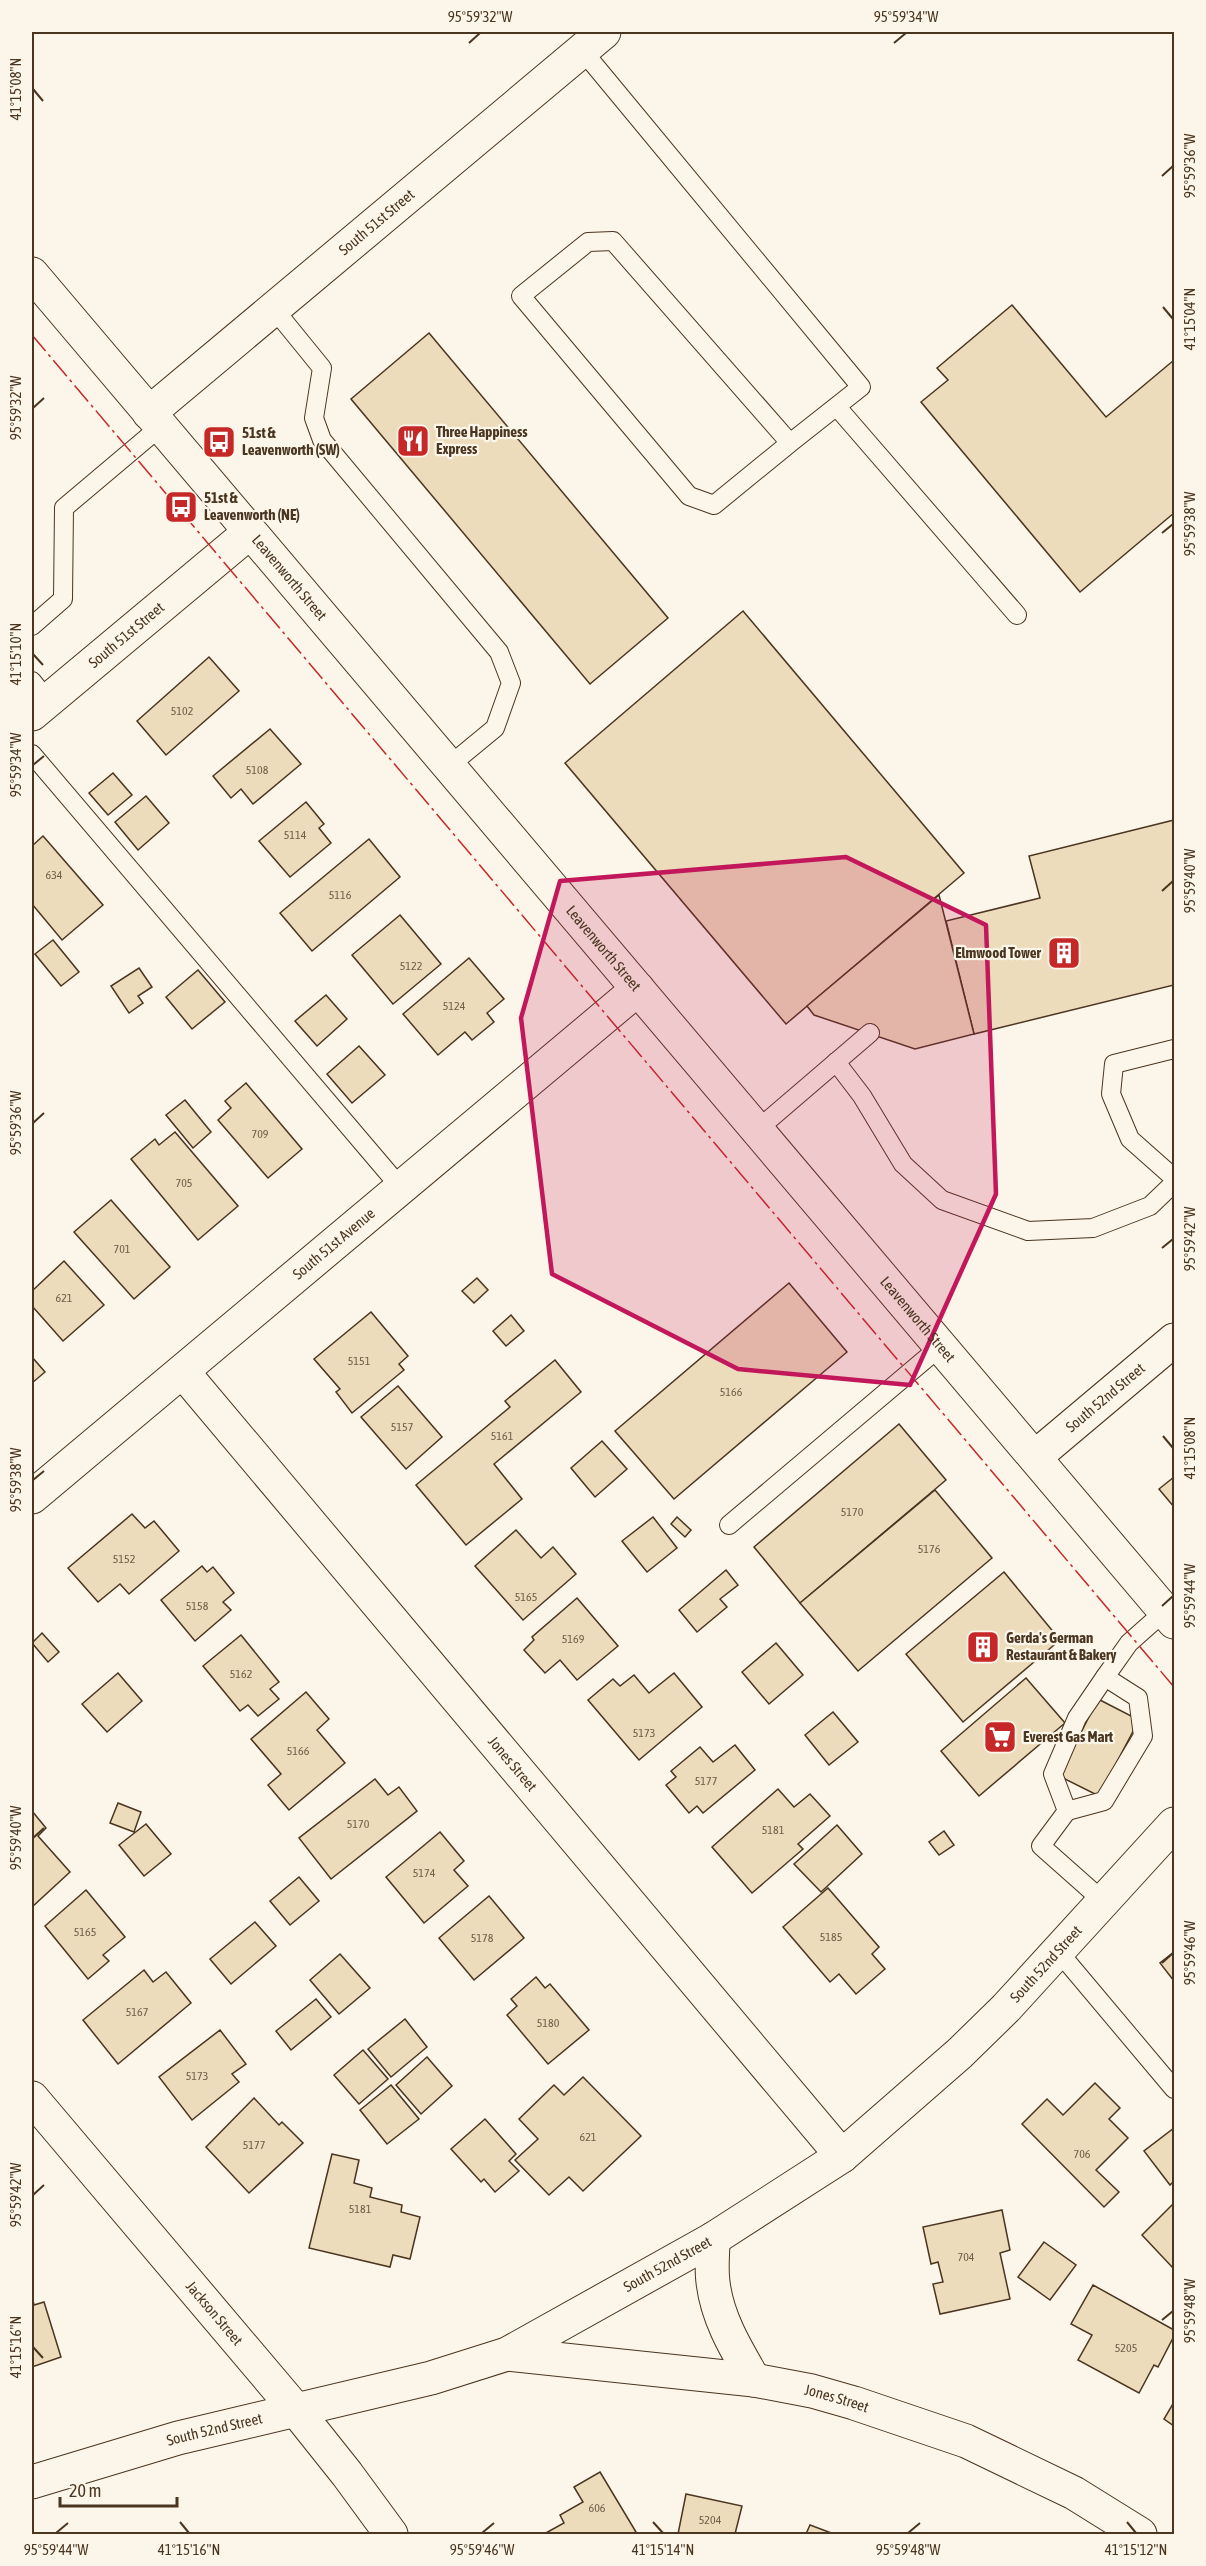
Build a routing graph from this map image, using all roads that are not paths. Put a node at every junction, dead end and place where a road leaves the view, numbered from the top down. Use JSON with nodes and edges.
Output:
{"nodes":[{"id":1,"x":593,"y":41,"type":"edge"},
{"id":2,"x":32,"y":274,"type":"edge"},
{"id":3,"x":274,"y":309,"type":"junction"},
{"id":4,"x":837,"y":406,"type":"junction"},
{"id":5,"x":155,"y":420,"type":"junction"},
{"id":6,"x":790,"y":443,"type":"junction"},
{"id":7,"x":250,"y":532,"type":"junction"},
{"id":8,"x":1017,"y":615,"type":"dead end"},
{"id":9,"x":32,"y":626,"type":"edge"},
{"id":10,"x":37,"y":699,"type":"edge"},
{"id":11,"x":32,"y":754,"type":"edge"},
{"id":12,"x":449,"y":766,"type":"junction"},
{"id":13,"x":638,"y":989,"type":"junction"},
{"id":14,"x":870,"y":1034,"type":"dead end"},
{"id":15,"x":1174,"y":1049,"type":"edge"},
{"id":16,"x":836,"y":1062,"type":"junction"},
{"id":17,"x":757,"y":1130,"type":"junction"},
{"id":18,"x":1174,"y":1178,"type":"edge"},
{"id":19,"x":1174,"y":1183,"type":"edge"},
{"id":20,"x":401,"y":1188,"type":"junction"},
{"id":21,"x":1174,"y":1340,"type":"edge"},
{"id":22,"x":941,"y":1346,"type":"junction"},
{"id":23,"x":183,"y":1371,"type":"junction"},
{"id":24,"x":1035,"y":1457,"type":"junction"},
{"id":25,"x":32,"y":1497,"type":"edge"},
{"id":26,"x":729,"y":1525,"type":"dead end"},
{"id":27,"x":1170,"y":1616,"type":"edge"},
{"id":28,"x":1105,"y":1677,"type":"junction"},
{"id":29,"x":1067,"y":1812,"type":"junction"},
{"id":30,"x":1174,"y":1824,"type":"edge"},
{"id":31,"x":1103,"y":1901,"type":"junction"},
{"id":32,"x":1058,"y":1951,"type":"junction"},
{"id":33,"x":1174,"y":2089,"type":"edge"},
{"id":34,"x":32,"y":2098,"type":"edge"},
{"id":35,"x":842,"y":2156,"type":"junction"},
{"id":36,"x":713,"y":2239,"type":"junction"},
{"id":37,"x":507,"y":2354,"type":"junction"},
{"id":38,"x":754,"y":2380,"type":"junction"},
{"id":39,"x":296,"y":2410,"type":"junction"},
{"id":40,"x":32,"y":2482,"type":"edge"},
{"id":41,"x":391,"y":2535,"type":"edge"},
{"id":42,"x":1140,"y":2535,"type":"edge"}],
"edges":[{"from":1,"to":3,"type":"street","name":"South 51st Street"},
{"from":1,"to":4,"type":"lane"},
{"from":2,"to":5,"type":"street","name":"Leavenworth Street"},
{"from":3,"to":5,"type":"street","name":"South 51st Street"},
{"from":3,"to":12,"type":"lane"},
{"from":4,"to":6,"type":"lane"},
{"from":4,"to":8,"type":"lane"},
{"from":5,"to":7,"type":"street","name":"Leavenworth Street"},
{"from":5,"to":9,"type":"lane"},
{"from":6,"to":6,"type":"lane"},
{"from":7,"to":10,"type":"street","name":"South 51st Street"},
{"from":7,"to":12,"type":"street","name":"Leavenworth Street"},
{"from":11,"to":20,"type":"lane"},
{"from":12,"to":13,"type":"street","name":"Leavenworth Street"},
{"from":13,"to":17,"type":"street","name":"Leavenworth Street"},
{"from":13,"to":20,"type":"street","name":"South 51st Avenue"},
{"from":14,"to":16,"type":"lane"},
{"from":15,"to":18,"type":"lane"},
{"from":16,"to":17,"type":"lane"},
{"from":16,"to":19,"type":"lane"},
{"from":17,"to":22,"type":"street","name":"Leavenworth Street"},
{"from":20,"to":23,"type":"street","name":"South 51st Avenue"},
{"from":21,"to":24,"type":"street","name":"South 52nd Street"},
{"from":22,"to":24,"type":"street","name":"Leavenworth Street"},
{"from":22,"to":26,"type":"lane"},
{"from":23,"to":25,"type":"street","name":"South 51st Avenue"},
{"from":23,"to":35,"type":"street","name":"Jones Street"},
{"from":24,"to":27,"type":"street","name":"Leavenworth Street"},
{"from":27,"to":28,"type":"lane"},
{"from":28,"to":29,"type":"lane"},
{"from":28,"to":29,"type":"lane"},
{"from":29,"to":31,"type":"lane"},
{"from":30,"to":31,"type":"street","name":"South 52nd Street"},
{"from":31,"to":32,"type":"street","name":"South 52nd Street"},
{"from":32,"to":33,"type":"lane"},
{"from":32,"to":35,"type":"street","name":"South 52nd Street"},
{"from":34,"to":39,"type":"street","name":"Jackson Street"},
{"from":35,"to":36,"type":"street","name":"South 52nd Street"},
{"from":36,"to":37,"type":"street","name":"South 52nd Street"},
{"from":36,"to":38,"type":"street"},
{"from":37,"to":38,"type":"street","name":"Jones Street"},
{"from":37,"to":39,"type":"street","name":"South 52nd Street"},
{"from":38,"to":42,"type":"street","name":"Jones Street"},
{"from":39,"to":40,"type":"street","name":"South 52nd Street"},
{"from":39,"to":41,"type":"street","name":"Jackson Street"}]}
